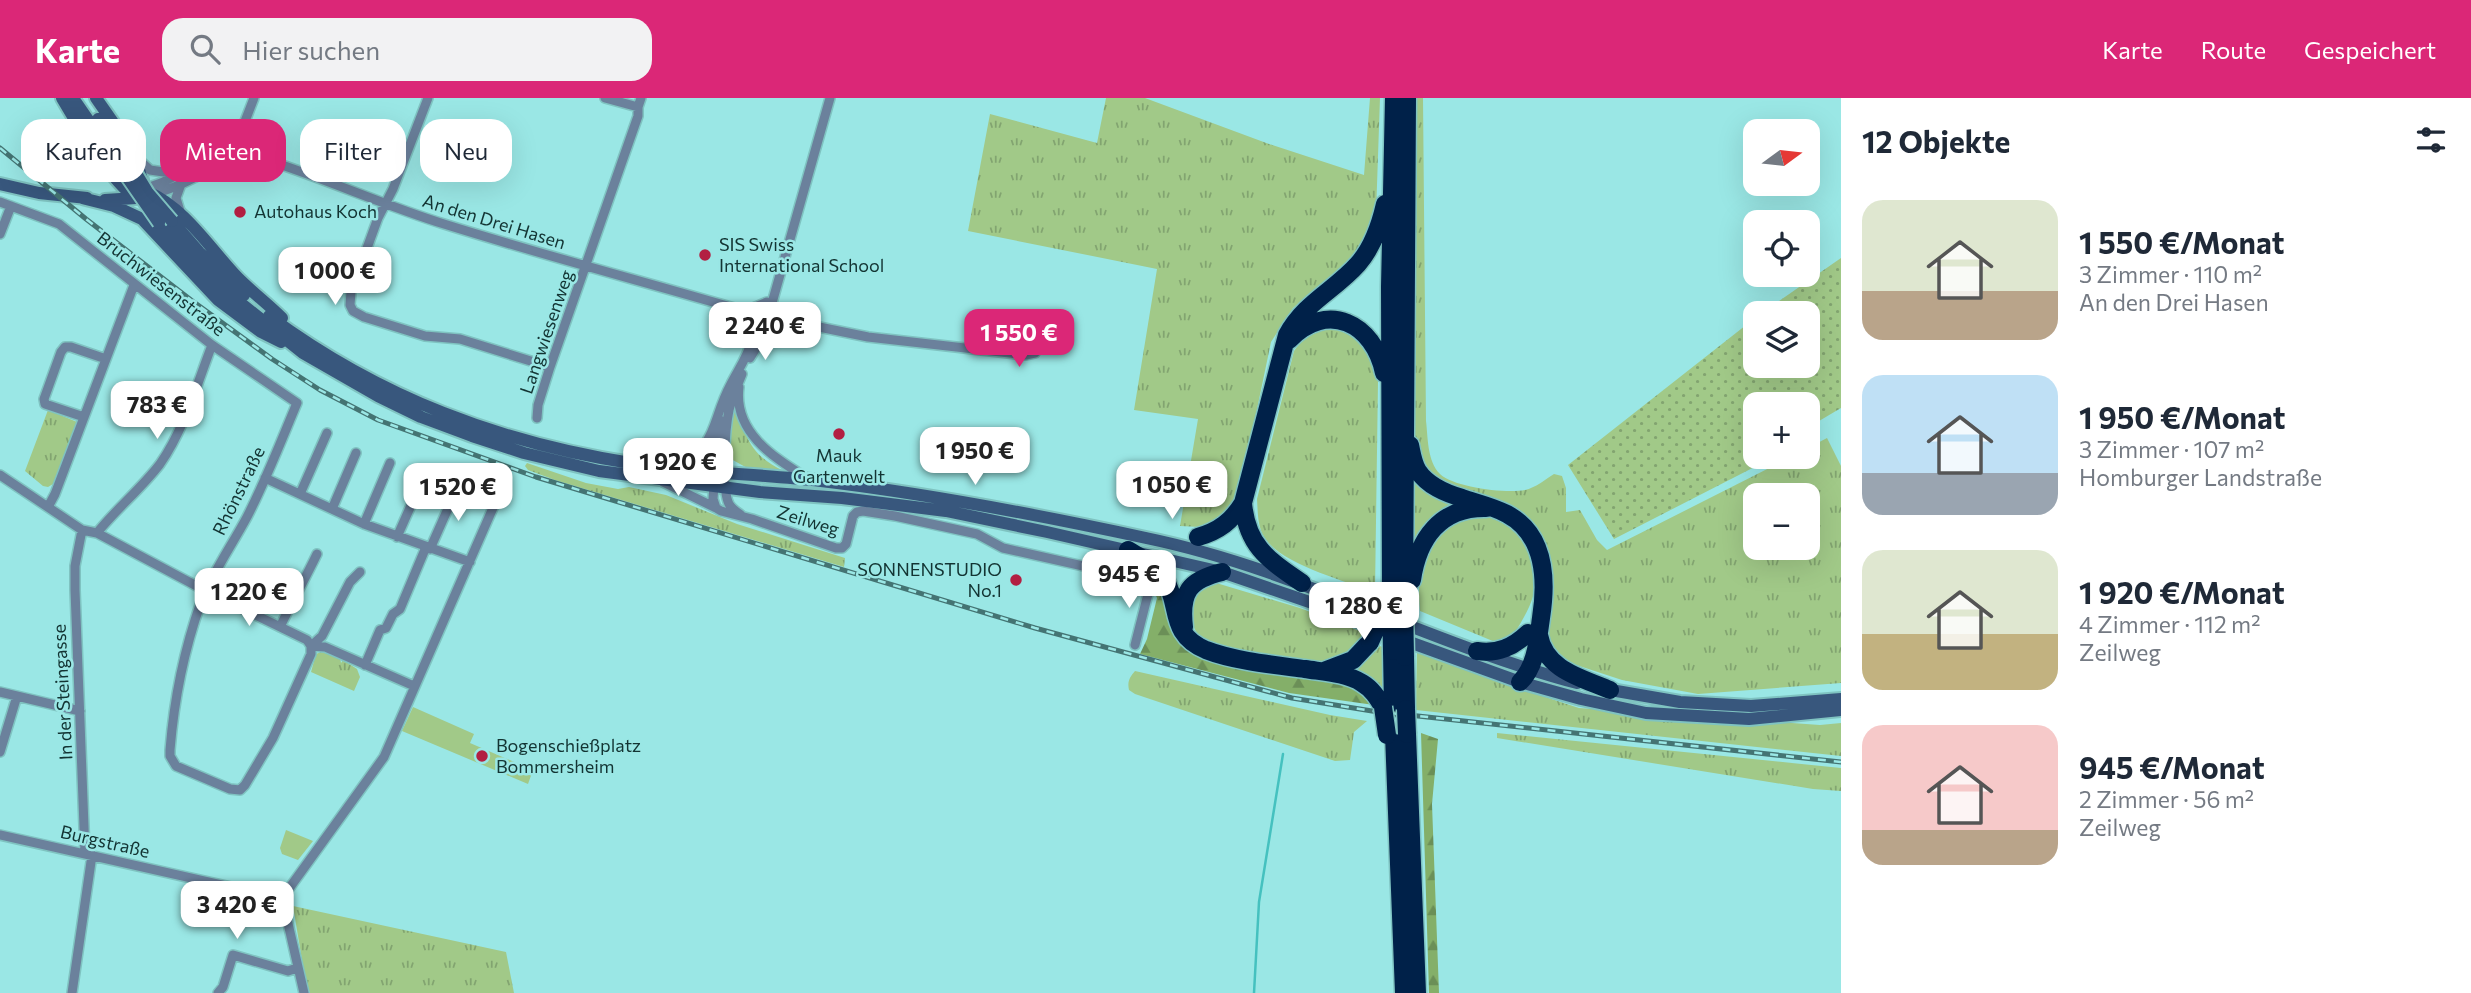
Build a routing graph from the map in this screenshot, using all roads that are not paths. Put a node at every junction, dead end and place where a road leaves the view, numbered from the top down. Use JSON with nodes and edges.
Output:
{"nodes":[{"id":1,"x":62,"y":98,"type":"edge"},
{"id":2,"x":73,"y":98,"type":"edge"},
{"id":3,"x":82,"y":98,"type":"edge"},
{"id":4,"x":96,"y":98,"type":"edge"},
{"id":5,"x":254,"y":98,"type":"edge"},
{"id":6,"x":428,"y":98,"type":"edge"},
{"id":7,"x":605,"y":98,"type":"edge"},
{"id":8,"x":830,"y":98,"type":"edge"},
{"id":9,"x":1394,"y":98,"type":"edge"},
{"id":10,"x":1407,"y":98,"type":"edge"},
{"id":11,"x":640,"y":103,"type":"edge"},
{"id":12,"x":80,"y":119,"type":"edge"},
{"id":13,"x":87,"y":119,"type":"edge"},
{"id":14,"x":94,"y":119,"type":"edge"},
{"id":15,"x":110,"y":119,"type":"edge"},
{"id":16,"x":246,"y":119,"type":"edge"},
{"id":17,"x":286,"y":167,"type":"edge"},
{"id":18,"x":1392,"y":173,"type":"junction"},
{"id":19,"x":112,"y":182,"type":"edge"},
{"id":20,"x":131,"y":182,"type":"edge"},
{"id":21,"x":134,"y":182,"type":"edge"},
{"id":22,"x":142,"y":182,"type":"edge"},
{"id":23,"x":177,"y":182,"type":"edge"},
{"id":24,"x":179,"y":182,"type":"edge"},
{"id":25,"x":0,"y":184,"type":"edge"},
{"id":26,"x":139,"y":194,"type":"junction"},
{"id":27,"x":102,"y":195,"type":"junction"},
{"id":28,"x":82,"y":198,"type":"junction"},
{"id":29,"x":0,"y":202,"type":"edge"},
{"id":30,"x":385,"y":205,"type":"junction"},
{"id":31,"x":10,"y":206,"type":"junction"},
{"id":32,"x":142,"y":219,"type":"junction"},
{"id":33,"x":171,"y":220,"type":"junction"},
{"id":34,"x":0,"y":234,"type":"edge"},
{"id":35,"x":586,"y":267,"type":"junction"},
{"id":36,"x":134,"y":285,"type":"junction"},
{"id":37,"x":772,"y":303,"type":"junction"},
{"id":38,"x":751,"y":313,"type":"junction"},
{"id":39,"x":780,"y":319,"type":"junction"},
{"id":40,"x":754,"y":325,"type":"junction"},
{"id":41,"x":766,"y":332,"type":"junction"},
{"id":42,"x":212,"y":345,"type":"junction"},
{"id":43,"x":307,"y":349,"type":"junction"},
{"id":44,"x":1282,"y":352,"type":"junction"},
{"id":45,"x":1035,"y":353,"type":"dead end"},
{"id":46,"x":106,"y":359,"type":"junction"},
{"id":47,"x":550,"y":367,"type":"junction"},
{"id":48,"x":740,"y":379,"type":"junction"},
{"id":49,"x":297,"y":403,"type":"joint"},
{"id":50,"x":1397,"y":410,"type":"junction"},
{"id":51,"x":85,"y":417,"type":"junction"},
{"id":52,"x":537,"y":418,"type":"dead end"},
{"id":53,"x":719,"y":419,"type":"junction"},
{"id":54,"x":327,"y":433,"type":"dead end"},
{"id":55,"x":356,"y":453,"type":"dead end"},
{"id":56,"x":390,"y":463,"type":"dead end"},
{"id":57,"x":675,"y":468,"type":"junction"},
{"id":58,"x":0,"y":475,"type":"edge"},
{"id":59,"x":424,"y":476,"type":"dead end"},
{"id":60,"x":265,"y":478,"type":"junction"},
{"id":61,"x":719,"y":479,"type":"junction"},
{"id":62,"x":659,"y":480,"type":"junction"},
{"id":63,"x":809,"y":480,"type":"junction"},
{"id":64,"x":503,"y":485,"type":"dead end"},
{"id":65,"x":458,"y":486,"type":"dead end"},
{"id":66,"x":300,"y":494,"type":"junction"},
{"id":67,"x":1243,"y":503,"type":"junction"},
{"id":68,"x":48,"y":507,"type":"junction"},
{"id":69,"x":716,"y":508,"type":"junction"},
{"id":70,"x":1492,"y":508,"type":"junction"},
{"id":71,"x":331,"y":509,"type":"junction"},
{"id":72,"x":743,"y":516,"type":"junction"},
{"id":73,"x":364,"y":524,"type":"junction"},
{"id":74,"x":82,"y":530,"type":"junction"},
{"id":75,"x":97,"y":533,"type":"junction"},
{"id":76,"x":397,"y":537,"type":"junction"},
{"id":77,"x":1146,"y":537,"type":"junction"},
{"id":78,"x":1198,"y":537,"type":"joint"},
{"id":79,"x":428,"y":548,"type":"junction"},
{"id":80,"x":1128,"y":550,"type":"junction"},
{"id":81,"x":317,"y":554,"type":"dead end"},
{"id":82,"x":470,"y":562,"type":"junction"},
{"id":83,"x":360,"y":572,"type":"dead end"},
{"id":84,"x":1222,"y":572,"type":"junction"},
{"id":85,"x":1302,"y":583,"type":"junction"},
{"id":86,"x":206,"y":591,"type":"junction"},
{"id":87,"x":1397,"y":600,"type":"junction"},
{"id":88,"x":280,"y":627,"type":"junction"},
{"id":89,"x":1534,"y":633,"type":"junction"},
{"id":90,"x":1188,"y":637,"type":"junction"},
{"id":91,"x":1135,"y":645,"type":"dead end"},
{"id":92,"x":311,"y":646,"type":"junction"},
{"id":93,"x":1477,"y":651,"type":"junction"},
{"id":94,"x":1398,"y":654,"type":"junction"},
{"id":95,"x":365,"y":665,"type":"junction"},
{"id":96,"x":1321,"y":671,"type":"junction"},
{"id":97,"x":1523,"y":673,"type":"junction"},
{"id":98,"x":414,"y":686,"type":"junction"},
{"id":99,"x":1610,"y":690,"type":"junction"},
{"id":100,"x":0,"y":692,"type":"edge"},
{"id":101,"x":17,"y":696,"type":"junction"},
{"id":102,"x":1841,"y":699,"type":"edge"},
{"id":103,"x":1394,"y":708,"type":"junction"},
{"id":104,"x":1841,"y":710,"type":"edge"},
{"id":105,"x":80,"y":711,"type":"junction"},
{"id":106,"x":1396,"y":734,"type":"junction"},
{"id":107,"x":0,"y":752,"type":"edge"},
{"id":108,"x":0,"y":835,"type":"edge"},
{"id":109,"x":89,"y":854,"type":"junction"},
{"id":110,"x":284,"y":899,"type":"junction"},
{"id":111,"x":298,"y":968,"type":"junction"},
{"id":112,"x":72,"y":993,"type":"edge"},
{"id":113,"x":218,"y":993,"type":"edge"},
{"id":114,"x":304,"y":993,"type":"edge"},
{"id":115,"x":1404,"y":993,"type":"edge"},
{"id":116,"x":1417,"y":993,"type":"edge"}],
"edges":[{"from":1,"to":12,"type":"main road"},
{"from":2,"to":13,"type":"main road"},
{"from":3,"to":14,"type":"main road"},
{"from":4,"to":15,"type":"main road"},
{"from":5,"to":16,"type":"street"},
{"from":6,"to":30,"type":"street"},
{"from":7,"to":11,"type":"street"},
{"from":8,"to":37,"type":"street"},
{"from":9,"to":18,"type":"highway"},
{"from":10,"to":50,"type":"highway"},
{"from":11,"to":35,"type":"street","name":"Langwiesenweg"},
{"from":17,"to":30,"type":"street","name":"An den Drei Hasen"},
{"from":18,"to":44,"type":"highway"},
{"from":18,"to":50,"type":"highway"},
{"from":19,"to":27,"type":"main road"},
{"from":20,"to":26,"type":"main road"},
{"from":21,"to":33,"type":"main road","bridge":true},
{"from":22,"to":26,"type":"main road"},
{"from":23,"to":26,"type":"street","name":"An den Drei Hasen"},
{"from":24,"to":33,"type":"street"},
{"from":25,"to":28,"type":"main road"},
{"from":26,"to":27,"type":"main road"},
{"from":26,"to":28,"type":"main road"},
{"from":26,"to":32,"type":"main road"},
{"from":26,"to":33,"type":"main road"},
{"from":27,"to":28,"type":"main road"},
{"from":28,"to":32,"type":"main road"},
{"from":29,"to":31,"type":"street","name":"Bruchwiesenstraße"},
{"from":30,"to":35,"type":"street","name":"An den Drei Hasen"},
{"from":30,"to":47,"type":"street"},
{"from":31,"to":34,"type":"street"},
{"from":31,"to":36,"type":"street","name":"Bruchwiesenstraße"},
{"from":32,"to":43,"type":"main road"},
{"from":33,"to":43,"type":"main road"},
{"from":33,"to":43,"type":"main road"},
{"from":35,"to":38,"type":"street","name":"An den Drei Hasen"},
{"from":35,"to":47,"type":"street","name":"Langwiesenweg"},
{"from":36,"to":42,"type":"street","name":"Bruchwiesenstraße"},
{"from":36,"to":46,"type":"street"},
{"from":37,"to":38,"type":"street"},
{"from":37,"to":39,"type":"street"},
{"from":38,"to":40,"type":"street"},
{"from":39,"to":41,"type":"street"},
{"from":39,"to":45,"type":"street"},
{"from":40,"to":41,"type":"street"},
{"from":40,"to":53,"type":"street"},
{"from":41,"to":48,"type":"street"},
{"from":42,"to":49,"type":"street","name":"Bruchwiesenstraße"},
{"from":42,"to":75,"type":"street"},
{"from":43,"to":57,"type":"main road"},
{"from":43,"to":62,"type":"main road"},
{"from":44,"to":50,"type":"highway"},
{"from":44,"to":67,"type":"highway"},
{"from":46,"to":51,"type":"street"},
{"from":46,"to":51,"type":"street"},
{"from":47,"to":52,"type":"street","name":"Langwiesenweg"},
{"from":48,"to":61,"type":"street"},
{"from":48,"to":63,"type":"street"},
{"from":49,"to":60,"type":"street","name":"Rhönstraße"},
{"from":50,"to":70,"type":"highway"},
{"from":50,"to":87,"type":"highway"},
{"from":50,"to":87,"type":"highway"},
{"from":51,"to":68,"type":"street"},
{"from":53,"to":57,"type":"street"},
{"from":53,"to":61,"type":"street"},
{"from":54,"to":66,"type":"street"},
{"from":55,"to":71,"type":"street"},
{"from":56,"to":73,"type":"street"},
{"from":57,"to":61,"type":"main road"},
{"from":58,"to":68,"type":"street"},
{"from":59,"to":76,"type":"street"},
{"from":60,"to":66,"type":"street"},
{"from":60,"to":86,"type":"street","name":"Rhönstraße"},
{"from":61,"to":62,"type":"main road"},
{"from":61,"to":63,"type":"main road"},
{"from":61,"to":69,"type":"street"},
{"from":61,"to":72,"type":"street"},
{"from":61,"to":80,"type":"main road"},
{"from":62,"to":69,"type":"street","name":"Zeilweg"},
{"from":63,"to":77,"type":"main road"},
{"from":64,"to":82,"type":"street"},
{"from":65,"to":79,"type":"street"},
{"from":66,"to":71,"type":"street"},
{"from":67,"to":78,"type":"highway"},
{"from":67,"to":85,"type":"highway"},
{"from":68,"to":74,"type":"street"},
{"from":69,"to":72,"type":"street","name":"Zeilweg"},
{"from":70,"to":87,"type":"highway"},
{"from":70,"to":89,"type":"highway"},
{"from":71,"to":73,"type":"street"},
{"from":72,"to":91,"type":"street","name":"Zeilweg"},
{"from":73,"to":76,"type":"street"},
{"from":74,"to":75,"type":"street"},
{"from":74,"to":105,"type":"street","name":"In der Steingasse"},
{"from":75,"to":86,"type":"street"},
{"from":76,"to":79,"type":"street"},
{"from":77,"to":78,"type":"main road"},
{"from":77,"to":85,"type":"main road"},
{"from":79,"to":82,"type":"street"},
{"from":79,"to":95,"type":"street"},
{"from":80,"to":84,"type":"main road"},
{"from":80,"to":90,"type":"highway"},
{"from":81,"to":88,"type":"street"},
{"from":82,"to":98,"type":"street"},
{"from":83,"to":92,"type":"street"},
{"from":84,"to":90,"type":"highway"},
{"from":84,"to":97,"type":"main road"},
{"from":85,"to":93,"type":"main road"},
{"from":86,"to":88,"type":"street"},
{"from":86,"to":92,"type":"street","name":"Rhönstraße"},
{"from":87,"to":94,"type":"highway","bridge":true},
{"from":87,"to":94,"type":"highway","bridge":true},
{"from":87,"to":96,"type":"highway","bridge":true},
{"from":88,"to":92,"type":"street"},
{"from":89,"to":93,"type":"highway"},
{"from":89,"to":97,"type":"highway"},
{"from":89,"to":99,"type":"highway"},
{"from":90,"to":96,"type":"highway"},
{"from":92,"to":95,"type":"street"},
{"from":93,"to":97,"type":"main road"},
{"from":94,"to":103,"type":"highway"},
{"from":95,"to":98,"type":"street"},
{"from":96,"to":103,"type":"highway"},
{"from":97,"to":99,"type":"main road"},
{"from":97,"to":104,"type":"main road"},
{"from":98,"to":110,"type":"street"},
{"from":99,"to":102,"type":"main road"},
{"from":100,"to":101,"type":"street"},
{"from":101,"to":105,"type":"street"},
{"from":101,"to":107,"type":"street"},
{"from":103,"to":106,"type":"highway","bridge":true},
{"from":105,"to":109,"type":"street","name":"In der Steingasse"},
{"from":106,"to":115,"type":"highway"},
{"from":106,"to":116,"type":"highway"},
{"from":108,"to":109,"type":"street","name":"Burgstraße"},
{"from":109,"to":110,"type":"street","name":"Burgstraße"},
{"from":109,"to":112,"type":"street","name":"In der Steingasse"},
{"from":110,"to":111,"type":"street"},
{"from":111,"to":113,"type":"street"},
{"from":111,"to":114,"type":"street"}]}
